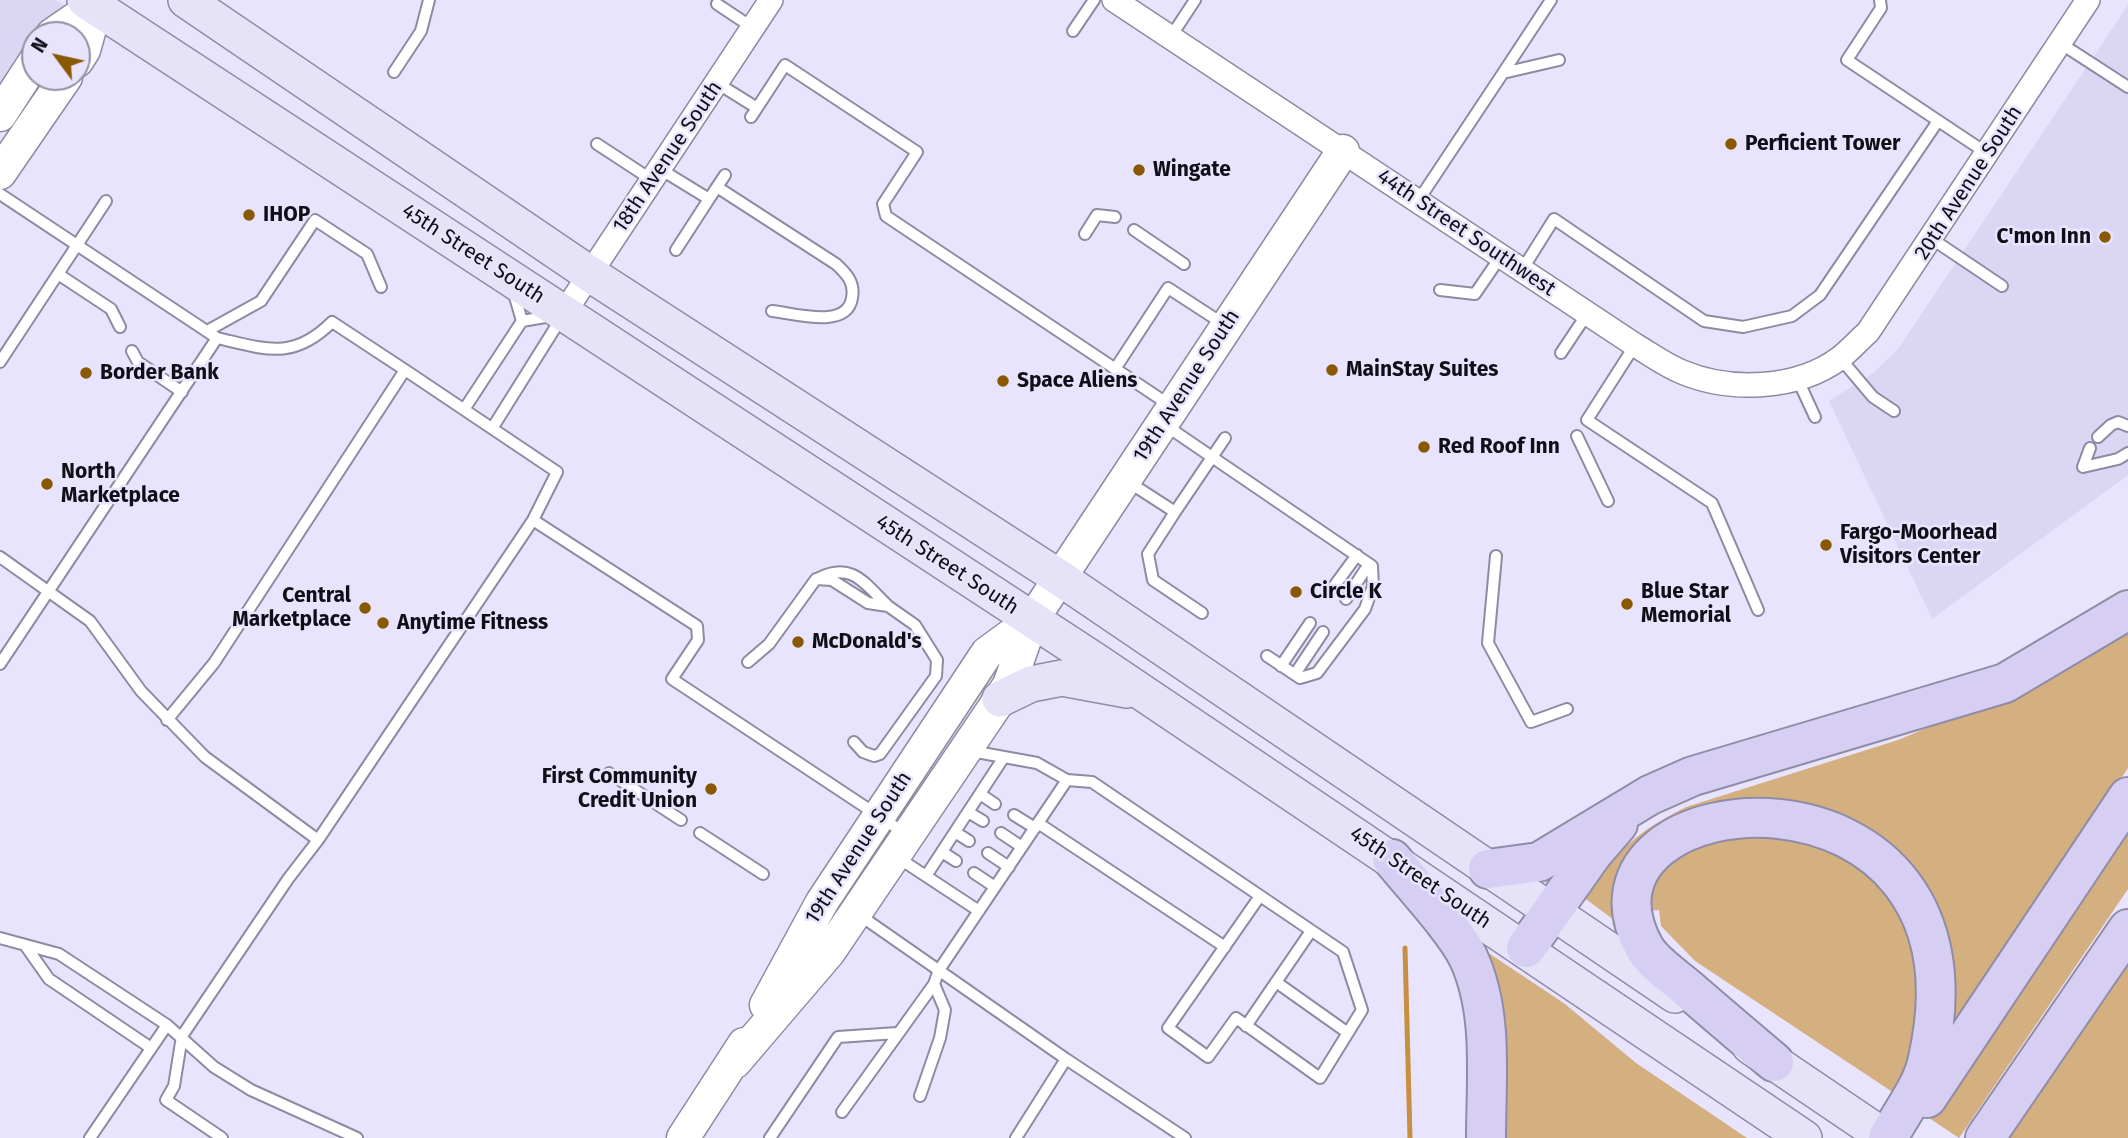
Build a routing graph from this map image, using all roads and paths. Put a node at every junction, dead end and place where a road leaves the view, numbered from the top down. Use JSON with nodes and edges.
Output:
{"nodes":[{"id":1,"x":186,"y":0,"type":"edge"},
{"id":2,"x":429,"y":0,"type":"edge"},
{"id":3,"x":771,"y":0,"type":"edge"},
{"id":4,"x":1094,"y":0,"type":"edge"},
{"id":5,"x":1114,"y":0,"type":"edge"},
{"id":6,"x":1195,"y":0,"type":"edge"},
{"id":7,"x":1551,"y":0,"type":"edge"},
{"id":8,"x":1880,"y":0,"type":"edge"},
{"id":9,"x":2088,"y":0,"type":"edge"},
{"id":10,"x":93,"y":2,"type":"edge"},
{"id":11,"x":717,"y":4,"type":"dead end"},
{"id":12,"x":69,"y":21,"type":"edge"},
{"id":13,"x":89,"y":21,"type":"edge"},
{"id":14,"x":753,"y":28,"type":"junction"},
{"id":15,"x":1073,"y":31,"type":"dead end"},
{"id":16,"x":1170,"y":38,"type":"junction"},
{"id":17,"x":2060,"y":43,"type":"junction"},
{"id":18,"x":1559,"y":60,"type":"dead end"},
{"id":19,"x":394,"y":72,"type":"dead end"},
{"id":20,"x":1503,"y":73,"type":"junction"},
{"id":21,"x":21,"y":83,"type":"edge"},
{"id":22,"x":717,"y":83,"type":"junction"},
{"id":23,"x":2128,"y":87,"type":"edge"},
{"id":24,"x":56,"y":91,"type":"edge"},
{"id":25,"x":0,"y":115,"type":"edge"},
{"id":26,"x":1938,"y":121,"type":"junction"},
{"id":27,"x":597,"y":144,"type":"dead end"},
{"id":28,"x":1343,"y":151,"type":"junction"},
{"id":29,"x":1988,"y":154,"type":"junction"},
{"id":30,"x":0,"y":173,"type":"edge"},
{"id":31,"x":656,"y":174,"type":"junction"},
{"id":32,"x":725,"y":175,"type":"dead end"},
{"id":33,"x":717,"y":187,"type":"junction"},
{"id":34,"x":0,"y":194,"type":"edge"},
{"id":35,"x":709,"y":199,"type":"junction"},
{"id":36,"x":106,"y":201,"type":"dead end"},
{"id":37,"x":1418,"y":201,"type":"junction"},
{"id":38,"x":1115,"y":217,"type":"dead end"},
{"id":39,"x":1134,"y":230,"type":"dead end"},
{"id":40,"x":1085,"y":234,"type":"dead end"},
{"id":41,"x":1932,"y":239,"type":"junction"},
{"id":42,"x":77,"y":245,"type":"junction"},
{"id":43,"x":676,"y":250,"type":"dead end"},
{"id":44,"x":1501,"y":256,"type":"junction"},
{"id":45,"x":1184,"y":264,"type":"dead end"},
{"id":46,"x":1522,"y":270,"type":"junction"},
{"id":47,"x":58,"y":274,"type":"junction"},
{"id":48,"x":590,"y":274,"type":"junction"},
{"id":49,"x":510,"y":278,"type":"junction"},
{"id":50,"x":2002,"y":286,"type":"dead end"},
{"id":51,"x":382,"y":287,"type":"dead end"},
{"id":52,"x":1440,"y":290,"type":"dead end"},
{"id":53,"x":772,"y":311,"type":"dead end"},
{"id":54,"x":564,"y":313,"type":"junction"},
{"id":55,"x":1587,"y":314,"type":"junction"},
{"id":56,"x":522,"y":321,"type":"junction"},
{"id":57,"x":1226,"y":326,"type":"junction"},
{"id":58,"x":120,"y":327,"type":"dead end"},
{"id":59,"x":207,"y":331,"type":"junction"},
{"id":60,"x":218,"y":338,"type":"junction"},
{"id":61,"x":1635,"y":345,"type":"junction"},
{"id":62,"x":132,"y":351,"type":"dead end"},
{"id":63,"x":1561,"y":353,"type":"dead end"},
{"id":64,"x":1840,"y":358,"type":"junction"},
{"id":65,"x":0,"y":362,"type":"edge"},
{"id":66,"x":1115,"y":369,"type":"junction"},
{"id":67,"x":405,"y":370,"type":"junction"},
{"id":68,"x":1797,"y":378,"type":"junction"},
{"id":69,"x":182,"y":392,"type":"junction"},
{"id":70,"x":465,"y":408,"type":"junction"},
{"id":71,"x":1894,"y":411,"type":"dead end"},
{"id":72,"x":1168,"y":415,"type":"junction"},
{"id":73,"x":1815,"y":417,"type":"dead end"},
{"id":74,"x":2128,"y":426,"type":"edge"},
{"id":75,"x":492,"y":427,"type":"junction"},
{"id":76,"x":1577,"y":436,"type":"dead end"},
{"id":77,"x":2098,"y":437,"type":"dead end"},
{"id":78,"x":1225,"y":438,"type":"dead end"},
{"id":79,"x":2090,"y":449,"type":"dead end"},
{"id":80,"x":2128,"y":453,"type":"edge"},
{"id":81,"x":1212,"y":457,"type":"junction"},
{"id":82,"x":1125,"y":479,"type":"junction"},
{"id":83,"x":1608,"y":501,"type":"dead end"},
{"id":84,"x":1175,"y":512,"type":"junction"},
{"id":85,"x":533,"y":520,"type":"junction"},
{"id":86,"x":1357,"y":555,"type":"junction"},
{"id":87,"x":1496,"y":556,"type":"dead end"},
{"id":88,"x":0,"y":557,"type":"edge"},
{"id":89,"x":1369,"y":564,"type":"junction"},
{"id":90,"x":1060,"y":578,"type":"junction"},
{"id":91,"x":1332,"y":589,"type":"dead end"},
{"id":92,"x":50,"y":590,"type":"junction"},
{"id":93,"x":1346,"y":599,"type":"dead end"},
{"id":94,"x":1758,"y":610,"type":"dead end"},
{"id":95,"x":2128,"y":610,"type":"edge"},
{"id":96,"x":1202,"y":613,"type":"dead end"},
{"id":97,"x":1032,"y":620,"type":"junction"},
{"id":98,"x":1310,"y":623,"type":"dead end"},
{"id":99,"x":1323,"y":632,"type":"dead end"},
{"id":100,"x":1267,"y":656,"type":"dead end"},
{"id":101,"x":748,"y":662,"type":"dead end"},
{"id":102,"x":0,"y":664,"type":"edge"},
{"id":103,"x":1281,"y":666,"type":"junction"},
{"id":104,"x":1295,"y":674,"type":"junction"},
{"id":105,"x":1142,"y":693,"type":"junction"},
{"id":106,"x":1000,"y":699,"type":"junction"},
{"id":107,"x":1567,"y":709,"type":"dead end"},
{"id":108,"x":167,"y":720,"type":"junction"},
{"id":109,"x":855,"y":741,"type":"dead end"},
{"id":110,"x":965,"y":750,"type":"junction"},
{"id":111,"x":1004,"y":757,"type":"junction"},
{"id":112,"x":609,"y":773,"type":"dead end"},
{"id":113,"x":1067,"y":780,"type":"junction"},
{"id":114,"x":981,"y":794,"type":"junction"},
{"id":115,"x":2128,"y":797,"type":"edge"},
{"id":116,"x":995,"y":804,"type":"dead end"},
{"id":117,"x":1636,"y":805,"type":"junction"},
{"id":118,"x":968,"y":812,"type":"junction"},
{"id":119,"x":1014,"y":815,"type":"dead end"},
{"id":120,"x":878,"y":816,"type":"junction"},
{"id":121,"x":681,"y":820,"type":"dead end"},
{"id":122,"x":982,"y":821,"type":"dead end"},
{"id":123,"x":1036,"y":825,"type":"junction"},
{"id":124,"x":955,"y":832,"type":"junction"},
{"id":125,"x":700,"y":833,"type":"dead end"},
{"id":126,"x":1001,"y":833,"type":"dead end"},
{"id":127,"x":318,"y":840,"type":"junction"},
{"id":128,"x":969,"y":841,"type":"dead end"},
{"id":129,"x":901,"y":846,"type":"junction"},
{"id":130,"x":1022,"y":847,"type":"junction"},
{"id":131,"x":942,"y":852,"type":"junction"},
{"id":132,"x":988,"y":853,"type":"dead end"},
{"id":133,"x":1392,"y":859,"type":"junction"},
{"id":134,"x":956,"y":861,"type":"dead end"},
{"id":135,"x":1009,"y":867,"type":"junction"},
{"id":136,"x":1488,"y":869,"type":"junction"},
{"id":137,"x":974,"y":873,"type":"dead end"},
{"id":138,"x":763,"y":874,"type":"dead end"},
{"id":139,"x":926,"y":876,"type":"junction"},
{"id":140,"x":995,"y":887,"type":"junction"},
{"id":141,"x":1260,"y":896,"type":"junction"},
{"id":142,"x":979,"y":911,"type":"junction"},
{"id":143,"x":1552,"y":911,"type":"junction"},
{"id":144,"x":855,"y":913,"type":"junction"},
{"id":145,"x":2128,"y":929,"type":"edge"},
{"id":146,"x":1311,"y":931,"type":"junction"},
{"id":147,"x":0,"y":938,"type":"edge"},
{"id":148,"x":25,"y":945,"type":"junction"},
{"id":149,"x":1225,"y":947,"type":"junction"},
{"id":150,"x":1526,"y":948,"type":"junction"},
{"id":151,"x":939,"y":970,"type":"junction"},
{"id":152,"x":1276,"y":982,"type":"junction"},
{"id":153,"x":934,"y":984,"type":"junction"},
{"id":154,"x":167,"y":1025,"type":"junction"},
{"id":155,"x":1246,"y":1026,"type":"junction"},
{"id":156,"x":897,"y":1033,"type":"junction"},
{"id":157,"x":1348,"y":1033,"type":"junction"},
{"id":158,"x":182,"y":1036,"type":"junction"},
{"id":159,"x":152,"y":1048,"type":"junction"},
{"id":160,"x":1066,"y":1059,"type":"junction"},
{"id":161,"x":735,"y":1062,"type":"junction"},
{"id":162,"x":1774,"y":1062,"type":"junction"},
{"id":163,"x":920,"y":1096,"type":"dead end"},
{"id":164,"x":842,"y":1112,"type":"dead end"},
{"id":165,"x":1793,"y":1131,"type":"edge"},
{"id":166,"x":340,"y":1135,"type":"edge"},
{"id":167,"x":684,"y":1137,"type":"edge"},
{"id":168,"x":1181,"y":1137,"type":"edge"},
{"id":169,"x":90,"y":1138,"type":"edge"},
{"id":170,"x":222,"y":1138,"type":"edge"},
{"id":171,"x":357,"y":1138,"type":"edge"},
{"id":172,"x":769,"y":1138,"type":"edge"},
{"id":173,"x":1016,"y":1138,"type":"edge"},
{"id":174,"x":1486,"y":1138,"type":"edge"},
{"id":175,"x":1887,"y":1138,"type":"edge"},
{"id":176,"x":1901,"y":1138,"type":"edge"},
{"id":177,"x":1985,"y":1138,"type":"edge"}],
"edges":[{"from":1,"to":48,"type":"main road"},
{"from":2,"to":19,"type":"lane"},
{"from":3,"to":14,"type":"street","name":"18th Avenue South"},
{"from":4,"to":15,"type":"lane"},
{"from":5,"to":16,"type":"street","name":"44th Street Southwest"},
{"from":6,"to":16,"type":"lane"},
{"from":7,"to":20,"type":"lane"},
{"from":8,"to":26,"type":"lane"},
{"from":9,"to":17,"type":"street","name":"20th Avenue South"},
{"from":10,"to":12,"type":"street"},
{"from":10,"to":13,"type":"street"},
{"from":10,"to":49,"type":"main road","name":"45th Street South"},
{"from":11,"to":14,"type":"lane"},
{"from":14,"to":22,"type":"street","name":"18th Avenue South"},
{"from":16,"to":28,"type":"street","name":"44th Street Southwest"},
{"from":17,"to":23,"type":"lane"},
{"from":17,"to":29,"type":"street","name":"20th Avenue South"},
{"from":18,"to":20,"type":"lane"},
{"from":20,"to":37,"type":"lane"},
{"from":21,"to":25,"type":"street"},
{"from":22,"to":31,"type":"street","name":"18th Avenue South"},
{"from":22,"to":66,"type":"lane"},
{"from":24,"to":30,"type":"street"},
{"from":26,"to":29,"type":"lane"},
{"from":26,"to":46,"type":"lane"},
{"from":27,"to":31,"type":"lane"},
{"from":28,"to":37,"type":"street","name":"44th Street Southwest"},
{"from":28,"to":57,"type":"street","name":"19th Avenue South"},
{"from":29,"to":41,"type":"street","name":"20th Avenue South"},
{"from":31,"to":35,"type":"lane"},
{"from":31,"to":48,"type":"street","name":"18th Avenue South"},
{"from":32,"to":33,"type":"lane"},
{"from":33,"to":35,"type":"lane"},
{"from":33,"to":53,"type":"lane"},
{"from":34,"to":42,"type":"lane"},
{"from":35,"to":43,"type":"lane"},
{"from":36,"to":42,"type":"lane"},
{"from":37,"to":44,"type":"street","name":"44th Street Southwest"},
{"from":38,"to":40,"type":"lane"},
{"from":39,"to":45,"type":"lane"},
{"from":41,"to":50,"type":"lane"},
{"from":41,"to":64,"type":"street","name":"20th Avenue South"},
{"from":42,"to":47,"type":"lane"},
{"from":42,"to":59,"type":"lane"},
{"from":44,"to":46,"type":"street","name":"44th Street Southwest"},
{"from":44,"to":52,"type":"lane"},
{"from":46,"to":55,"type":"street","name":"44th Street Southwest"},
{"from":47,"to":58,"type":"lane"},
{"from":47,"to":65,"type":"lane"},
{"from":48,"to":54,"type":"street","name":"18th Avenue South"},
{"from":48,"to":90,"type":"main road"},
{"from":49,"to":54,"type":"main road","name":"45th Street South"},
{"from":49,"to":56,"type":"lane"},
{"from":51,"to":59,"type":"lane"},
{"from":54,"to":56,"type":"lane"},
{"from":54,"to":75,"type":"lane"},
{"from":54,"to":97,"type":"main road","name":"45th Street South"},
{"from":55,"to":61,"type":"street","name":"44th Street Southwest"},
{"from":55,"to":63,"type":"lane"},
{"from":56,"to":70,"type":"lane"},
{"from":57,"to":66,"type":"lane"},
{"from":57,"to":72,"type":"street","name":"19th Avenue South"},
{"from":59,"to":60,"type":"lane"},
{"from":60,"to":67,"type":"lane"},
{"from":60,"to":69,"type":"lane"},
{"from":61,"to":68,"type":"street","name":"44th Street Southwest"},
{"from":61,"to":94,"type":"lane"},
{"from":62,"to":69,"type":"lane"},
{"from":64,"to":68,"type":"street","name":"44th Street Southwest"},
{"from":64,"to":71,"type":"lane"},
{"from":66,"to":72,"type":"lane"},
{"from":67,"to":70,"type":"lane"},
{"from":67,"to":108,"type":"lane"},
{"from":68,"to":73,"type":"lane"},
{"from":69,"to":92,"type":"lane"},
{"from":70,"to":75,"type":"lane"},
{"from":72,"to":81,"type":"lane"},
{"from":72,"to":82,"type":"street","name":"19th Avenue South"},
{"from":74,"to":77,"type":"lane"},
{"from":75,"to":85,"type":"lane"},
{"from":76,"to":83,"type":"lane"},
{"from":78,"to":81,"type":"lane"},
{"from":79,"to":80,"type":"lane"},
{"from":81,"to":84,"type":"lane"},
{"from":81,"to":86,"type":"lane"},
{"from":82,"to":84,"type":"lane"},
{"from":82,"to":90,"type":"street","name":"19th Avenue South"},
{"from":84,"to":96,"type":"lane"},
{"from":85,"to":120,"type":"lane"},
{"from":85,"to":127,"type":"lane"},
{"from":86,"to":89,"type":"lane"},
{"from":86,"to":91,"type":"lane"},
{"from":87,"to":107,"type":"lane"},
{"from":88,"to":92,"type":"lane"},
{"from":89,"to":93,"type":"lane"},
{"from":89,"to":104,"type":"lane"},
{"from":90,"to":97,"type":"street","name":"19th Avenue South"},
{"from":90,"to":136,"type":"main road"},
{"from":92,"to":102,"type":"lane"},
{"from":92,"to":108,"type":"lane"},
{"from":95,"to":117,"type":"highway"},
{"from":97,"to":105,"type":"main road","name":"45th Street South"},
{"from":97,"to":106,"type":"street","name":"19th Avenue South"},
{"from":97,"to":120,"type":"street","name":"19th Avenue South"},
{"from":98,"to":103,"type":"lane"},
{"from":99,"to":104,"type":"lane"},
{"from":100,"to":103,"type":"lane"},
{"from":101,"to":109,"type":"lane"},
{"from":103,"to":104,"type":"lane"},
{"from":105,"to":106,"type":"main road"},
{"from":105,"to":133,"type":"main road","name":"45th Street South"},
{"from":106,"to":110,"type":"street","name":"19th Avenue South"},
{"from":108,"to":127,"type":"lane"},
{"from":110,"to":111,"type":"lane"},
{"from":110,"to":129,"type":"street","name":"19th Avenue South"},
{"from":111,"to":113,"type":"lane"},
{"from":111,"to":114,"type":"lane"},
{"from":112,"to":121,"type":"lane"},
{"from":113,"to":123,"type":"lane"},
{"from":113,"to":141,"type":"lane"},
{"from":114,"to":116,"type":"lane"},
{"from":114,"to":118,"type":"lane"},
{"from":115,"to":176,"type":"highway"},
{"from":117,"to":136,"type":"highway"},
{"from":117,"to":143,"type":"highway"},
{"from":118,"to":122,"type":"lane"},
{"from":118,"to":124,"type":"lane"},
{"from":119,"to":123,"type":"lane"},
{"from":120,"to":129,"type":"lane"},
{"from":120,"to":161,"type":"street","name":"19th Avenue South"},
{"from":123,"to":130,"type":"lane"},
{"from":123,"to":149,"type":"lane"},
{"from":124,"to":128,"type":"lane"},
{"from":124,"to":131,"type":"lane"},
{"from":125,"to":138,"type":"lane"},
{"from":126,"to":130,"type":"lane"},
{"from":127,"to":158,"type":"lane"},
{"from":129,"to":139,"type":"lane"},
{"from":129,"to":144,"type":"street","name":"19th Avenue South"},
{"from":130,"to":135,"type":"lane"},
{"from":131,"to":134,"type":"lane"},
{"from":131,"to":139,"type":"lane"},
{"from":132,"to":135,"type":"lane"},
{"from":133,"to":150,"type":"main road","name":"45th Street South"},
{"from":133,"to":174,"type":"highway"},
{"from":135,"to":140,"type":"lane"},
{"from":136,"to":143,"type":"main road"},
{"from":137,"to":140,"type":"lane"},
{"from":139,"to":142,"type":"lane"},
{"from":140,"to":142,"type":"lane"},
{"from":141,"to":146,"type":"lane"},
{"from":141,"to":149,"type":"lane"},
{"from":142,"to":151,"type":"lane"},
{"from":143,"to":150,"type":"highway"},
{"from":143,"to":162,"type":"main road"},
{"from":144,"to":151,"type":"lane"},
{"from":144,"to":161,"type":"street","name":"19th Avenue South"},
{"from":145,"to":177,"type":"highway"},
{"from":146,"to":152,"type":"lane"},
{"from":146,"to":157,"type":"lane"},
{"from":147,"to":148,"type":"lane"},
{"from":148,"to":154,"type":"lane"},
{"from":148,"to":159,"type":"lane"},
{"from":149,"to":155,"type":"lane"},
{"from":150,"to":165,"type":"main road","name":"45th Street South"},
{"from":151,"to":153,"type":"lane"},
{"from":151,"to":160,"type":"lane"},
{"from":152,"to":155,"type":"lane"},
{"from":152,"to":157,"type":"lane"},
{"from":153,"to":156,"type":"lane"},
{"from":153,"to":163,"type":"lane"},
{"from":154,"to":158,"type":"lane"},
{"from":154,"to":159,"type":"lane"},
{"from":155,"to":157,"type":"lane"},
{"from":156,"to":164,"type":"lane"},
{"from":156,"to":172,"type":"lane"},
{"from":158,"to":166,"type":"lane"},
{"from":158,"to":170,"type":"lane"},
{"from":159,"to":169,"type":"lane"},
{"from":160,"to":168,"type":"lane"},
{"from":160,"to":173,"type":"lane"},
{"from":161,"to":167,"type":"street","name":"19th Avenue South"},
{"from":162,"to":175,"type":"main road"},
{"from":162,"to":175,"type":"highway"},
{"from":166,"to":171,"type":"lane"}]}
